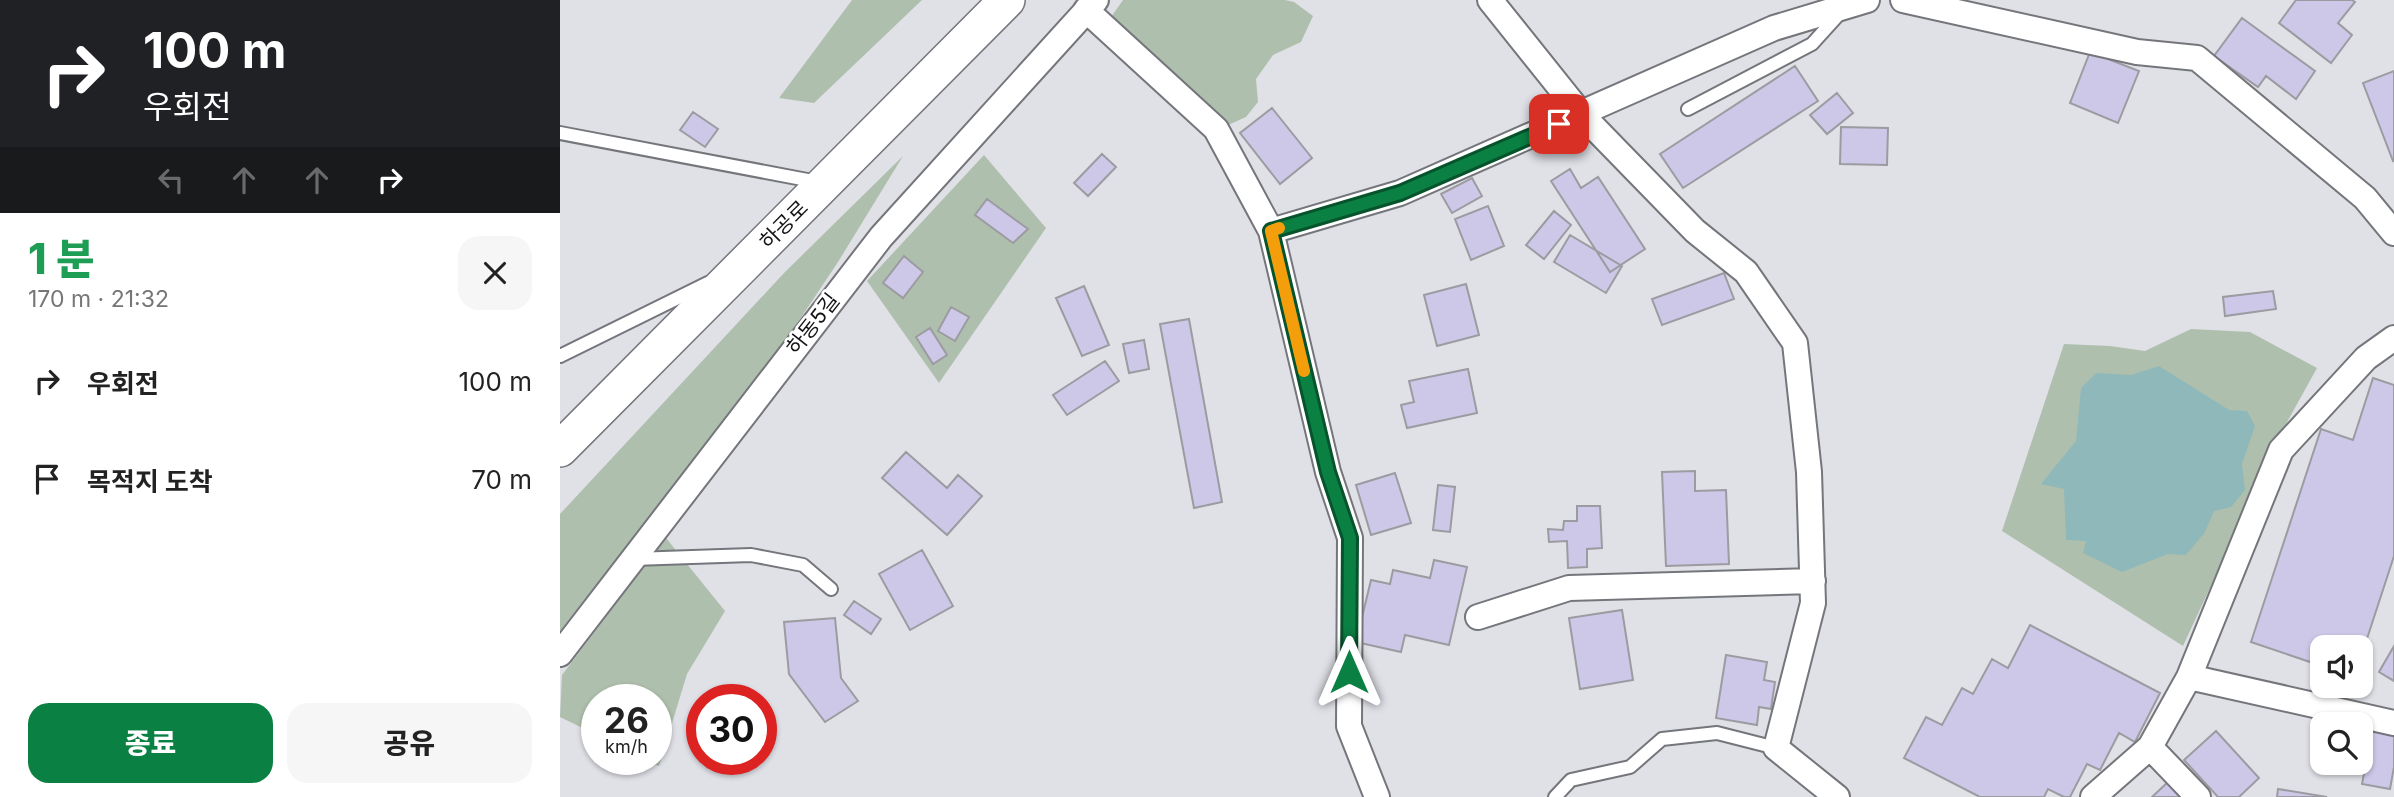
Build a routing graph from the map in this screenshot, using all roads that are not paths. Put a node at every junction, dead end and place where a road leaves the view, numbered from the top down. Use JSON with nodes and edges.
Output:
{"nodes":[{"id":1,"x":1007,"y":0,"type":"edge"},
{"id":2,"x":1490,"y":0,"type":"edge"},
{"id":3,"x":1903,"y":0,"type":"edge"},
{"id":4,"x":1856,"y":3,"type":"edge"},
{"id":5,"x":1092,"y":5,"type":"edge"},
{"id":6,"x":1688,"y":109,"type":"dead end"},
{"id":7,"x":1582,"y":114,"type":"junction"},
{"id":8,"x":560,"y":133,"type":"edge"},
{"id":9,"x":825,"y":183,"type":"junction"},
{"id":10,"x":1271,"y":231,"type":"junction"},
{"id":11,"x":2394,"y":233,"type":"edge"},
{"id":12,"x":743,"y":266,"type":"junction"},
{"id":13,"x":2394,"y":338,"type":"edge"},
{"id":14,"x":560,"y":356,"type":"edge"},
{"id":15,"x":560,"y":449,"type":"edge"},
{"id":16,"x":633,"y":559,"type":"junction"},
{"id":17,"x":1813,"y":580,"type":"junction"},
{"id":18,"x":831,"y":589,"type":"dead end"},
{"id":19,"x":1478,"y":617,"type":"dead end"},
{"id":20,"x":560,"y":654,"type":"edge"},
{"id":21,"x":2189,"y":677,"type":"junction"},
{"id":22,"x":2394,"y":723,"type":"edge"},
{"id":23,"x":2150,"y":747,"type":"junction"},
{"id":24,"x":1776,"y":748,"type":"junction"},
{"id":25,"x":1377,"y":797,"type":"edge"},
{"id":26,"x":1555,"y":797,"type":"edge"},
{"id":27,"x":1836,"y":797,"type":"edge"},
{"id":28,"x":2093,"y":797,"type":"edge"},
{"id":29,"x":2198,"y":797,"type":"edge"}],
"edges":[{"from":1,"to":9,"type":"main road","name":"하공로"},
{"from":2,"to":7,"type":"street"},
{"from":3,"to":11,"type":"street"},
{"from":4,"to":6,"type":"lane"},
{"from":4,"to":7,"type":"street"},
{"from":5,"to":10,"type":"street"},
{"from":5,"to":16,"type":"street","name":"하동5길"},
{"from":7,"to":10,"type":"street"},
{"from":7,"to":17,"type":"street"},
{"from":8,"to":9,"type":"lane"},
{"from":9,"to":12,"type":"main road","name":"하공로"},
{"from":10,"to":25,"type":"street"},
{"from":12,"to":14,"type":"lane"},
{"from":12,"to":15,"type":"main road","name":"하공로"},
{"from":13,"to":21,"type":"street"},
{"from":16,"to":18,"type":"lane"},
{"from":16,"to":20,"type":"street","name":"하동5길"},
{"from":17,"to":19,"type":"street"},
{"from":17,"to":24,"type":"street"},
{"from":21,"to":22,"type":"street"},
{"from":21,"to":23,"type":"street"},
{"from":23,"to":28,"type":"street"},
{"from":23,"to":29,"type":"street"},
{"from":24,"to":26,"type":"lane"},
{"from":24,"to":27,"type":"street"}]}
